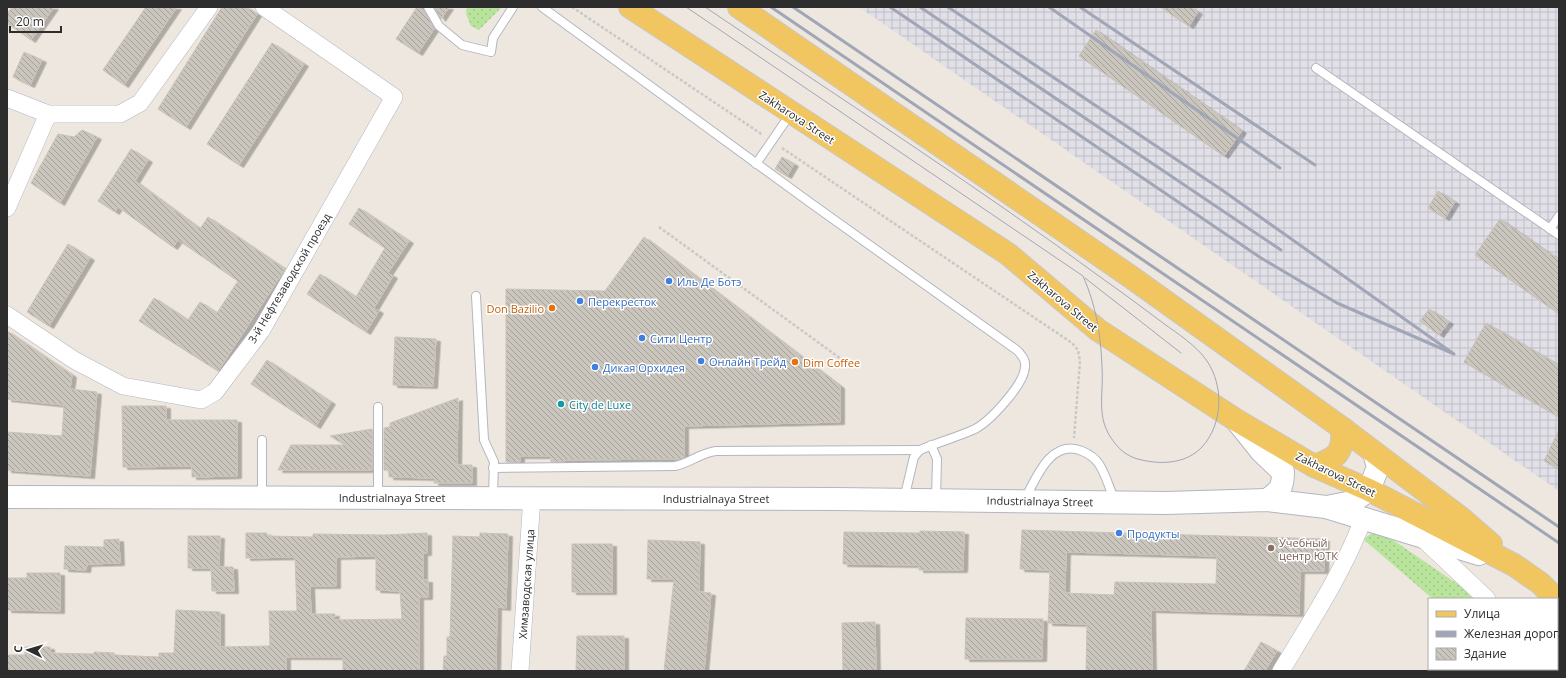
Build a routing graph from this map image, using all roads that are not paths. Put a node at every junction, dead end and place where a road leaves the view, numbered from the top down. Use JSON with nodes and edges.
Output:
{"nodes":[{"id":1,"x":209,"y":7,"type":"edge"},
{"id":2,"x":264,"y":7,"type":"edge"},
{"id":3,"x":428,"y":7,"type":"edge"},
{"id":4,"x":513,"y":7,"type":"edge"},
{"id":5,"x":542,"y":7,"type":"edge"},
{"id":6,"x":630,"y":7,"type":"edge"},
{"id":7,"x":739,"y":7,"type":"edge"},
{"id":8,"x":1316,"y":68,"type":"dead end"},
{"id":9,"x":7,"y":98,"type":"edge"},
{"id":10,"x":791,"y":113,"type":"junction"},
{"id":11,"x":48,"y":114,"type":"junction"},
{"id":12,"x":756,"y":164,"type":"junction"},
{"id":13,"x":7,"y":208,"type":"edge"},
{"id":14,"x":1559,"y":216,"type":"edge"},
{"id":15,"x":1550,"y":229,"type":"junction"},
{"id":16,"x":1559,"y":235,"type":"edge"},
{"id":17,"x":476,"y":296,"type":"dead end"},
{"id":18,"x":7,"y":315,"type":"edge"},
{"id":19,"x":378,"y":407,"type":"dead end"},
{"id":20,"x":1236,"y":420,"type":"junction"},
{"id":21,"x":1342,"y":428,"type":"junction"},
{"id":22,"x":262,"y":440,"type":"dead end"},
{"id":23,"x":931,"y":445,"type":"junction"},
{"id":24,"x":920,"y":450,"type":"junction"},
{"id":25,"x":1374,"y":453,"type":"junction"},
{"id":26,"x":1314,"y":466,"type":"junction"},
{"id":27,"x":493,"y":468,"type":"junction"},
{"id":28,"x":1369,"y":490,"type":"junction"},
{"id":29,"x":7,"y":496,"type":"edge"},
{"id":30,"x":262,"y":497,"type":"junction"},
{"id":31,"x":378,"y":497,"type":"junction"},
{"id":32,"x":493,"y":497,"type":"junction"},
{"id":33,"x":532,"y":497,"type":"junction"},
{"id":34,"x":904,"y":499,"type":"junction"},
{"id":35,"x":936,"y":500,"type":"junction"},
{"id":36,"x":1267,"y":500,"type":"junction"},
{"id":37,"x":1024,"y":501,"type":"junction"},
{"id":38,"x":1116,"y":502,"type":"junction"},
{"id":39,"x":1326,"y":507,"type":"junction"},
{"id":40,"x":1364,"y":517,"type":"junction"},
{"id":41,"x":1420,"y":536,"type":"junction"},
{"id":42,"x":1514,"y":565,"type":"junction"},
{"id":43,"x":1486,"y":598,"type":"edge"},
{"id":44,"x":1554,"y":598,"type":"edge"},
{"id":45,"x":520,"y":671,"type":"edge"},
{"id":46,"x":1281,"y":671,"type":"edge"}],
"edges":[{"from":1,"to":11,"type":"street"},
{"from":2,"to":18,"type":"street","name":"3-й Нефтезаводской проезд"},
{"from":3,"to":4,"type":"lane"},
{"from":5,"to":12,"type":"lane"},
{"from":6,"to":10,"type":"main road","name":"Zakharova Street"},
{"from":7,"to":21,"type":"main road","name":"Zakharova Street"},
{"from":8,"to":15,"type":"lane"},
{"from":9,"to":11,"type":"street"},
{"from":10,"to":12,"type":"lane"},
{"from":10,"to":20,"type":"main road","name":"Zakharova Street"},
{"from":11,"to":13,"type":"street"},
{"from":12,"to":23,"type":"lane"},
{"from":14,"to":15,"type":"lane"},
{"from":15,"to":16,"type":"lane"},
{"from":17,"to":27,"type":"lane"},
{"from":19,"to":31,"type":"lane"},
{"from":20,"to":26,"type":"main road","name":"Zakharova Street"},
{"from":20,"to":36,"type":"main road"},
{"from":21,"to":25,"type":"main road","name":"Zakharova Street"},
{"from":21,"to":26,"type":"main road"},
{"from":22,"to":30,"type":"lane"},
{"from":23,"to":24,"type":"lane"},
{"from":23,"to":35,"type":"lane"},
{"from":24,"to":27,"type":"lane"},
{"from":24,"to":34,"type":"lane"},
{"from":25,"to":28,"type":"main road"},
{"from":25,"to":42,"type":"main road","name":"Zakharova Street"},
{"from":26,"to":28,"type":"main road","name":"Zakharova Street"},
{"from":27,"to":32,"type":"lane"},
{"from":28,"to":39,"type":"main road"},
{"from":28,"to":42,"type":"main road","name":"Zakharova Street"},
{"from":29,"to":30,"type":"main road","name":"Industrialnaya Street"},
{"from":30,"to":31,"type":"main road","name":"Industrialnaya Street"},
{"from":31,"to":32,"type":"main road","name":"Industrialnaya Street"},
{"from":32,"to":33,"type":"main road","name":"Industrialnaya Street"},
{"from":33,"to":34,"type":"main road","name":"Industrialnaya Street"},
{"from":33,"to":45,"type":"street","name":"Химзаводская улица"},
{"from":34,"to":35,"type":"main road","name":"Industrialnaya Street"},
{"from":35,"to":37,"type":"main road","name":"Industrialnaya Street"},
{"from":36,"to":38,"type":"main road","name":"Industrialnaya Street"},
{"from":36,"to":39,"type":"main road","name":"Industrialnaya Street"},
{"from":37,"to":38,"type":"main road","name":"Industrialnaya Street"},
{"from":37,"to":38,"type":"lane"},
{"from":39,"to":40,"type":"main road","name":"Industrialnaya Street"},
{"from":40,"to":41,"type":"main road","name":"Industrialnaya Street"},
{"from":40,"to":46,"type":"street"},
{"from":41,"to":42,"type":"main road","name":"Industrialnaya Street"},
{"from":41,"to":43,"type":"street"},
{"from":42,"to":44,"type":"main road","name":"Zakharova Street"}]}
